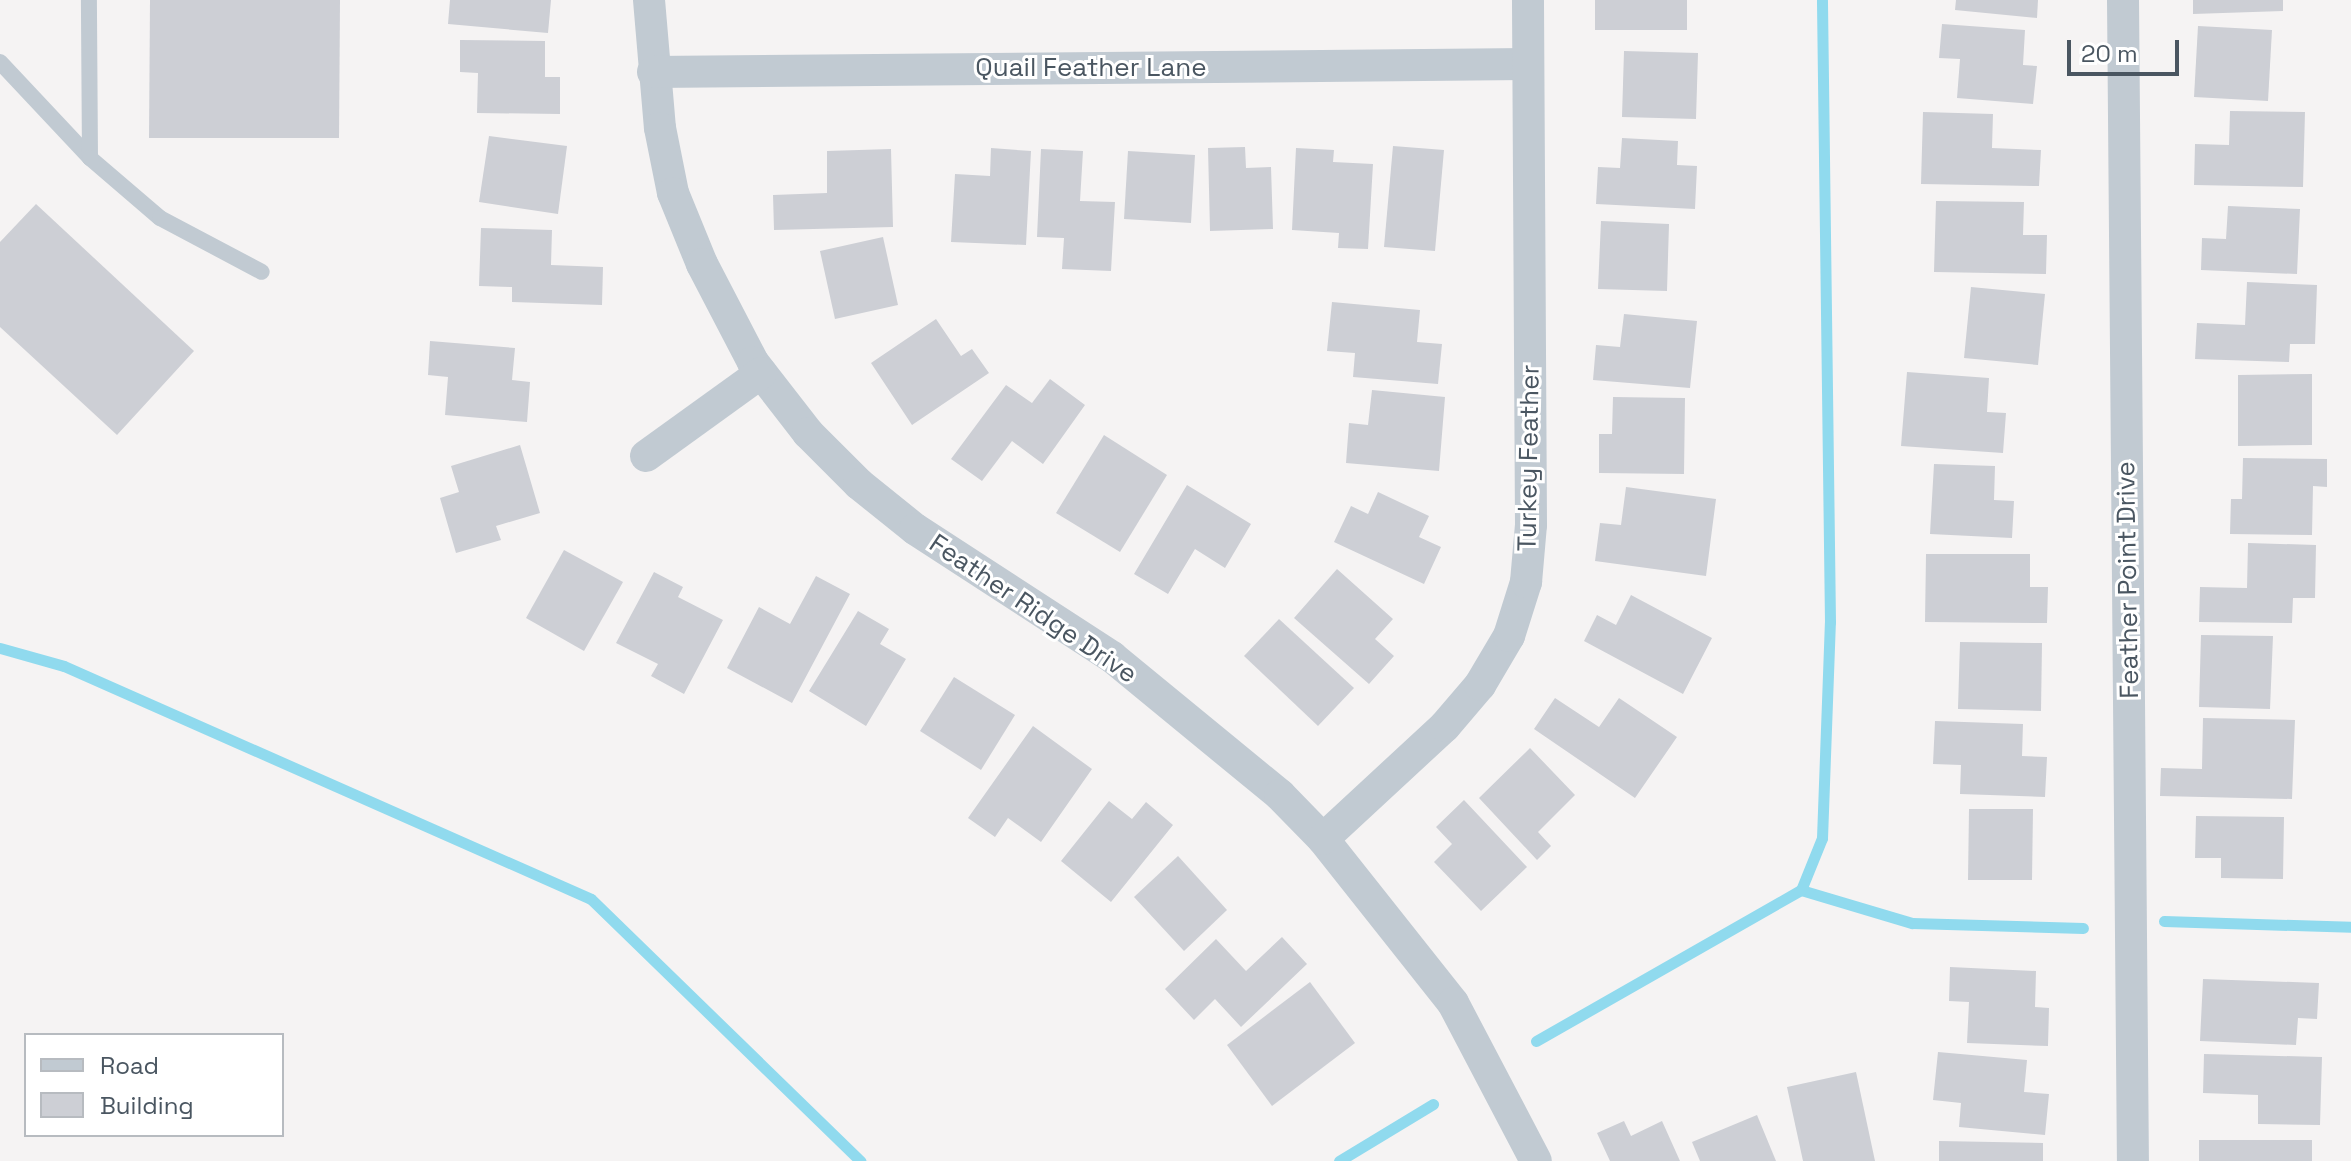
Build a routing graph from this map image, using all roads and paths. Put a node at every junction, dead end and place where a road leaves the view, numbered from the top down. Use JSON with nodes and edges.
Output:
{"nodes":[{"id":1,"x":89,"y":0,"type":"edge"},
{"id":2,"x":649,"y":0,"type":"edge"},
{"id":3,"x":1528,"y":0,"type":"edge"},
{"id":4,"x":2123,"y":0,"type":"edge"},
{"id":5,"x":0,"y":62,"type":"edge"},
{"id":6,"x":1528,"y":64,"type":"junction"},
{"id":7,"x":653,"y":72,"type":"junction"},
{"id":8,"x":90,"y":158,"type":"junction"},
{"id":9,"x":262,"y":272,"type":"dead end"},
{"id":10,"x":761,"y":373,"type":"junction"},
{"id":11,"x":646,"y":456,"type":"dead end"},
{"id":12,"x":1323,"y":839,"type":"junction"},
{"id":13,"x":1536,"y":1161,"type":"edge"},
{"id":14,"x":2133,"y":1161,"type":"edge"}],
"edges":[{"from":1,"to":8,"type":"lane"},
{"from":2,"to":7,"type":"street","name":"Feather Ridge Drive"},
{"from":3,"to":6,"type":"street","name":"Turkey Feather"},
{"from":4,"to":14,"type":"street","name":"Feather Point Drive"},
{"from":5,"to":8,"type":"lane"},
{"from":6,"to":7,"type":"street","name":"Quail Feather Lane"},
{"from":6,"to":12,"type":"street","name":"Turkey Feather"},
{"from":7,"to":10,"type":"street","name":"Feather Ridge Drive"},
{"from":8,"to":9,"type":"lane"},
{"from":10,"to":11,"type":"street"},
{"from":10,"to":12,"type":"street","name":"Feather Ridge Drive"},
{"from":12,"to":13,"type":"street","name":"Feather Ridge Drive"}]}
